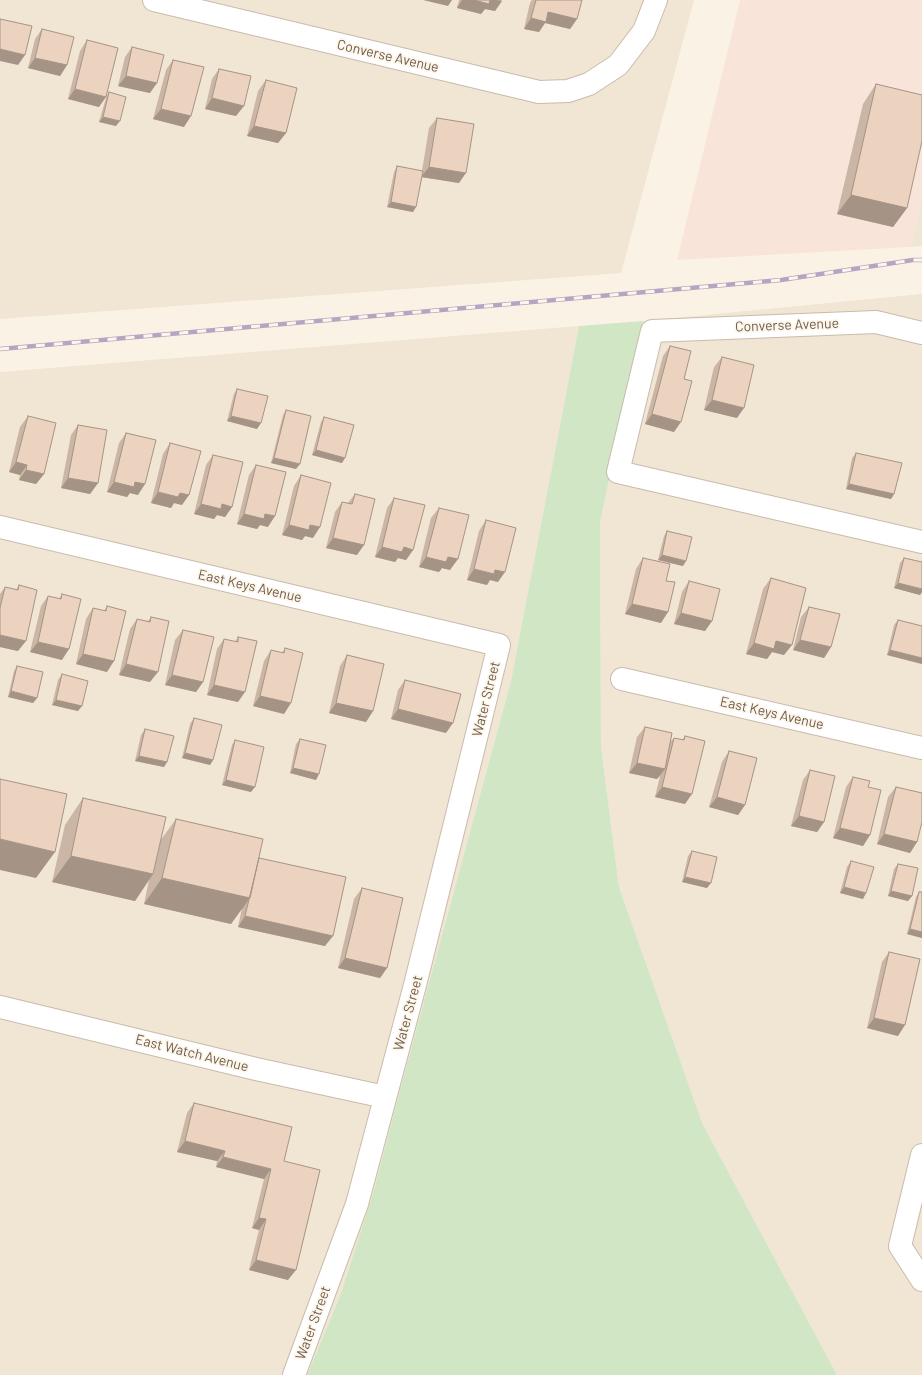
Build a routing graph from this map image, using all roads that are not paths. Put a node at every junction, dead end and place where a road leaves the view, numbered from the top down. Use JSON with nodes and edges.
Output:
{"nodes":[{"id":1,"x":154,"y":0,"type":"edge"},
{"id":2,"x":656,"y":0,"type":"edge"},
{"id":3,"x":922,"y":333,"type":"edge"},
{"id":4,"x":0,"y":527,"type":"edge"},
{"id":5,"x":922,"y":542,"type":"edge"},
{"id":6,"x":499,"y":645,"type":"joint"},
{"id":7,"x":622,"y":679,"type":"dead end"},
{"id":8,"x":922,"y":748,"type":"edge"},
{"id":9,"x":0,"y":1007,"type":"edge"},
{"id":10,"x":385,"y":1097,"type":"junction"},
{"id":11,"x":922,"y":1157,"type":"edge"},
{"id":12,"x":922,"y":1280,"type":"edge"},
{"id":13,"x":294,"y":1375,"type":"edge"}],
"edges":[{"from":1,"to":2,"type":"street","name":"Converse Avenue"},
{"from":3,"to":5,"type":"street","name":"Converse Avenue"},
{"from":4,"to":6,"type":"street","name":"East Keys Avenue"},
{"from":6,"to":10,"type":"street","name":"Water Street"},
{"from":7,"to":8,"type":"street","name":"East Keys Avenue"},
{"from":9,"to":10,"type":"street","name":"East Watch Avenue"},
{"from":10,"to":13,"type":"street","name":"Water Street"},
{"from":11,"to":12,"type":"street"}]}
